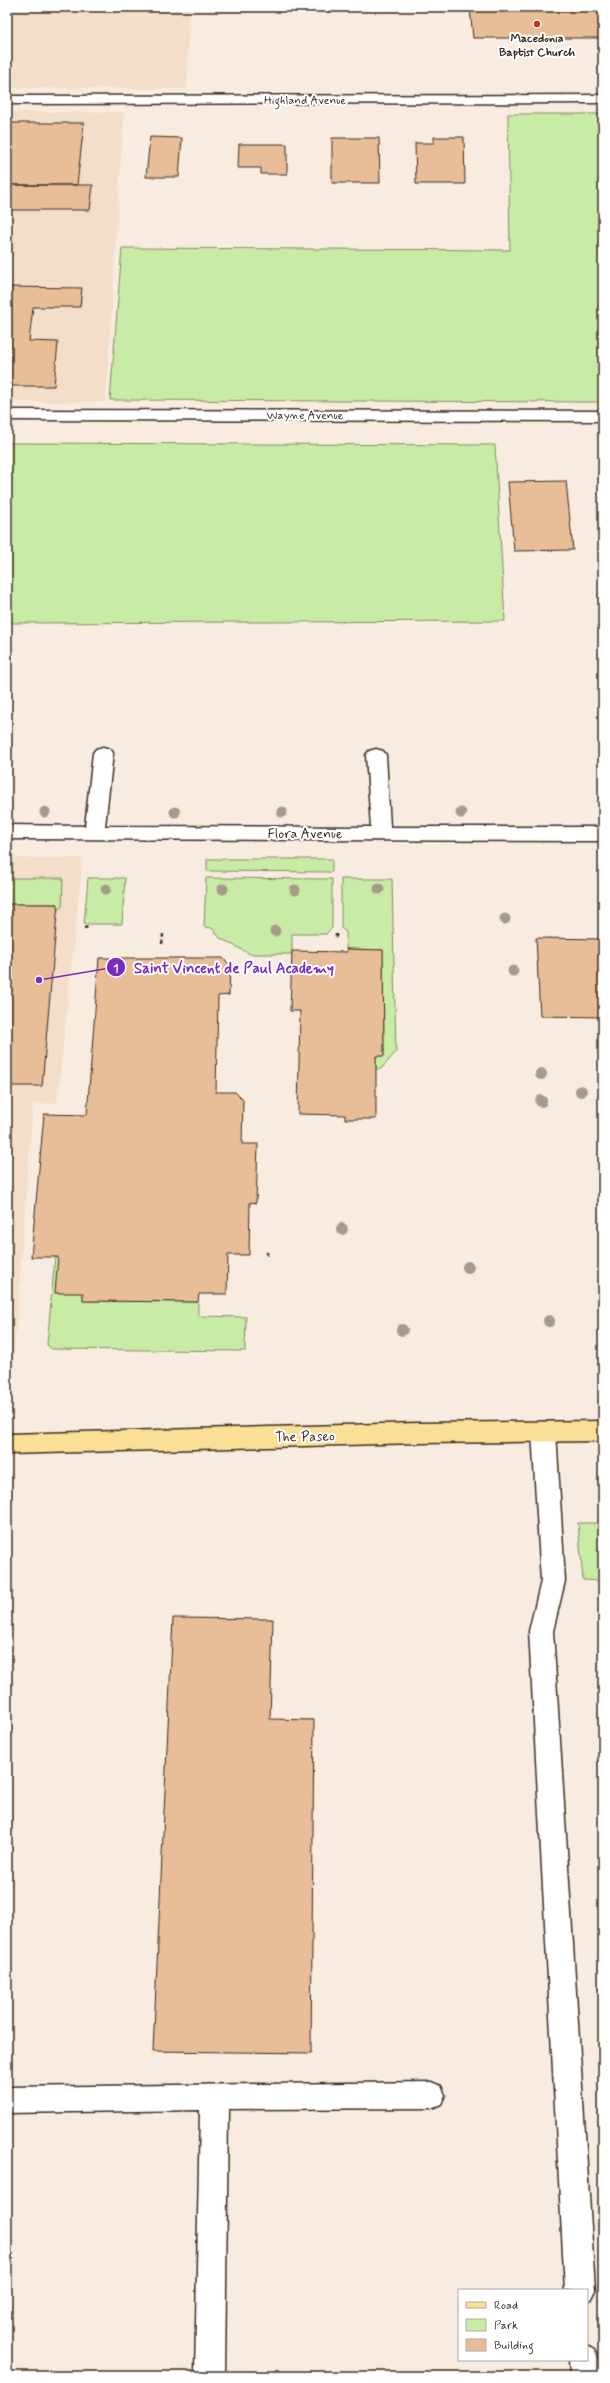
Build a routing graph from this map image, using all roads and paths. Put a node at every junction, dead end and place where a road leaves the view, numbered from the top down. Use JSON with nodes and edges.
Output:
{"nodes":[{"id":1,"x":603,"y":99,"type":"edge"},
{"id":2,"x":7,"y":100,"type":"edge"},
{"id":3,"x":7,"y":415,"type":"edge"},
{"id":4,"x":603,"y":416,"type":"edge"},
{"id":5,"x":103,"y":753,"type":"dead end"},
{"id":6,"x":376,"y":755,"type":"dead end"},
{"id":7,"x":7,"y":832,"type":"edge"},
{"id":8,"x":94,"y":832,"type":"junction"},
{"id":9,"x":381,"y":834,"type":"junction"},
{"id":10,"x":603,"y":834,"type":"edge"},
{"id":11,"x":89,"y":927,"type":"dead end"},
{"id":12,"x":84,"y":928,"type":"dead end"},
{"id":13,"x":163,"y":934,"type":"dead end"},
{"id":14,"x":336,"y":934,"type":"dead end"},
{"id":15,"x":336,"y":939,"type":"dead end"},
{"id":16,"x":162,"y":944,"type":"dead end"},
{"id":17,"x":267,"y":1252,"type":"dead end"},
{"id":18,"x":267,"y":1256,"type":"dead end"},
{"id":19,"x":544,"y":1432,"type":"junction"},
{"id":20,"x":603,"y":1432,"type":"edge"},
{"id":21,"x":7,"y":1444,"type":"edge"},
{"id":22,"x":431,"y":2095,"type":"dead end"},
{"id":23,"x":214,"y":2096,"type":"junction"},
{"id":24,"x":7,"y":2100,"type":"edge"},
{"id":25,"x":580,"y":2289,"type":"edge"},
{"id":26,"x":584,"y":2361,"type":"edge"},
{"id":27,"x":210,"y":2376,"type":"edge"},
{"id":28,"x":585,"y":2376,"type":"edge"}],
"edges":[{"from":1,"to":2,"type":"street","name":"Highland Avenue"},
{"from":3,"to":4,"type":"street","name":"Wayne Avenue"},
{"from":5,"to":8,"type":"street"},
{"from":6,"to":9,"type":"street"},
{"from":7,"to":8,"type":"street","name":"Flora Avenue"},
{"from":8,"to":9,"type":"street","name":"Flora Avenue"},
{"from":9,"to":10,"type":"street","name":"Flora Avenue"},
{"from":11,"to":12,"type":"path"},
{"from":13,"to":16,"type":"path"},
{"from":14,"to":15,"type":"path"},
{"from":17,"to":18,"type":"path"},
{"from":19,"to":20,"type":"main road","name":"The Paseo"},
{"from":19,"to":21,"type":"main road","name":"The Paseo"},
{"from":19,"to":25,"type":"street"},
{"from":22,"to":23,"type":"street"},
{"from":23,"to":24,"type":"street"},
{"from":23,"to":27,"type":"street"},
{"from":26,"to":28,"type":"street"}]}
